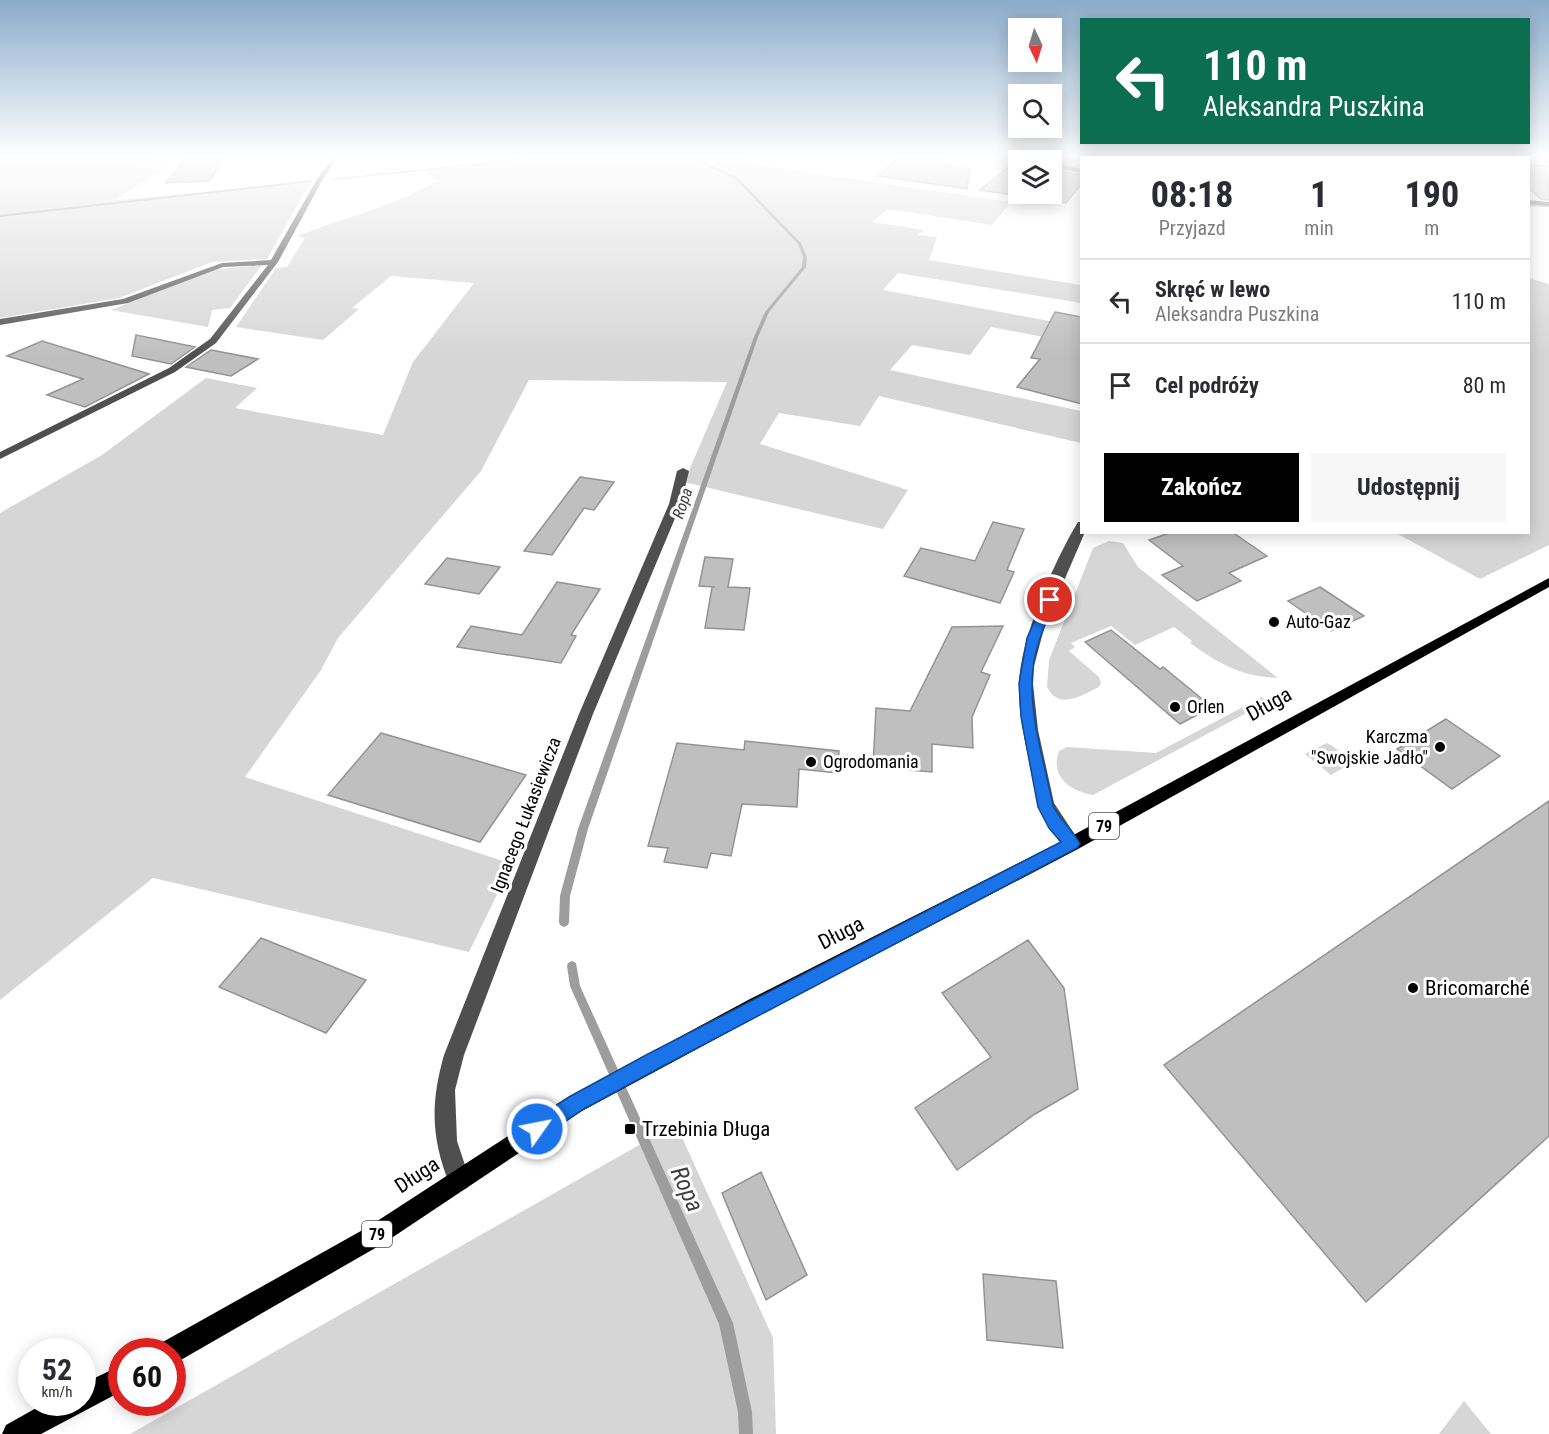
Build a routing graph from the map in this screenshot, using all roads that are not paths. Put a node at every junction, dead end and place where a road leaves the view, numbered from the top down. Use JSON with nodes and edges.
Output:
{"nodes":[{"id":1,"x":296,"y":222,"type":"edge"},
{"id":2,"x":274,"y":262,"type":"junction"},
{"id":3,"x":0,"y":322,"type":"edge"},
{"id":4,"x":0,"y":456,"type":"edge"},
{"id":5,"x":683,"y":471,"type":"dead end"},
{"id":6,"x":1080,"y":530,"type":"edge"},
{"id":7,"x":1549,"y":582,"type":"edge"},
{"id":8,"x":1072,"y":844,"type":"junction"},
{"id":9,"x":459,"y":1180,"type":"junction"},
{"id":10,"x":186,"y":1343,"type":"edge"},
{"id":11,"x":48,"y":1416,"type":"edge"},
{"id":12,"x":15,"y":1434,"type":"edge"}],
"edges":[{"from":1,"to":2,"type":"street"},
{"from":2,"to":3,"type":"street"},
{"from":2,"to":4,"type":"street"},
{"from":5,"to":9,"type":"street","name":"Ignacego Łukasiewicza"},
{"from":6,"to":8,"type":"street"},
{"from":7,"to":8,"type":"main road","name":"Długa","number":"79"},
{"from":8,"to":9,"type":"main road","name":"Długa","number":"79"},
{"from":9,"to":10,"type":"main road","name":"Długa","number":"79"},
{"from":11,"to":12,"type":"main road"}]}
